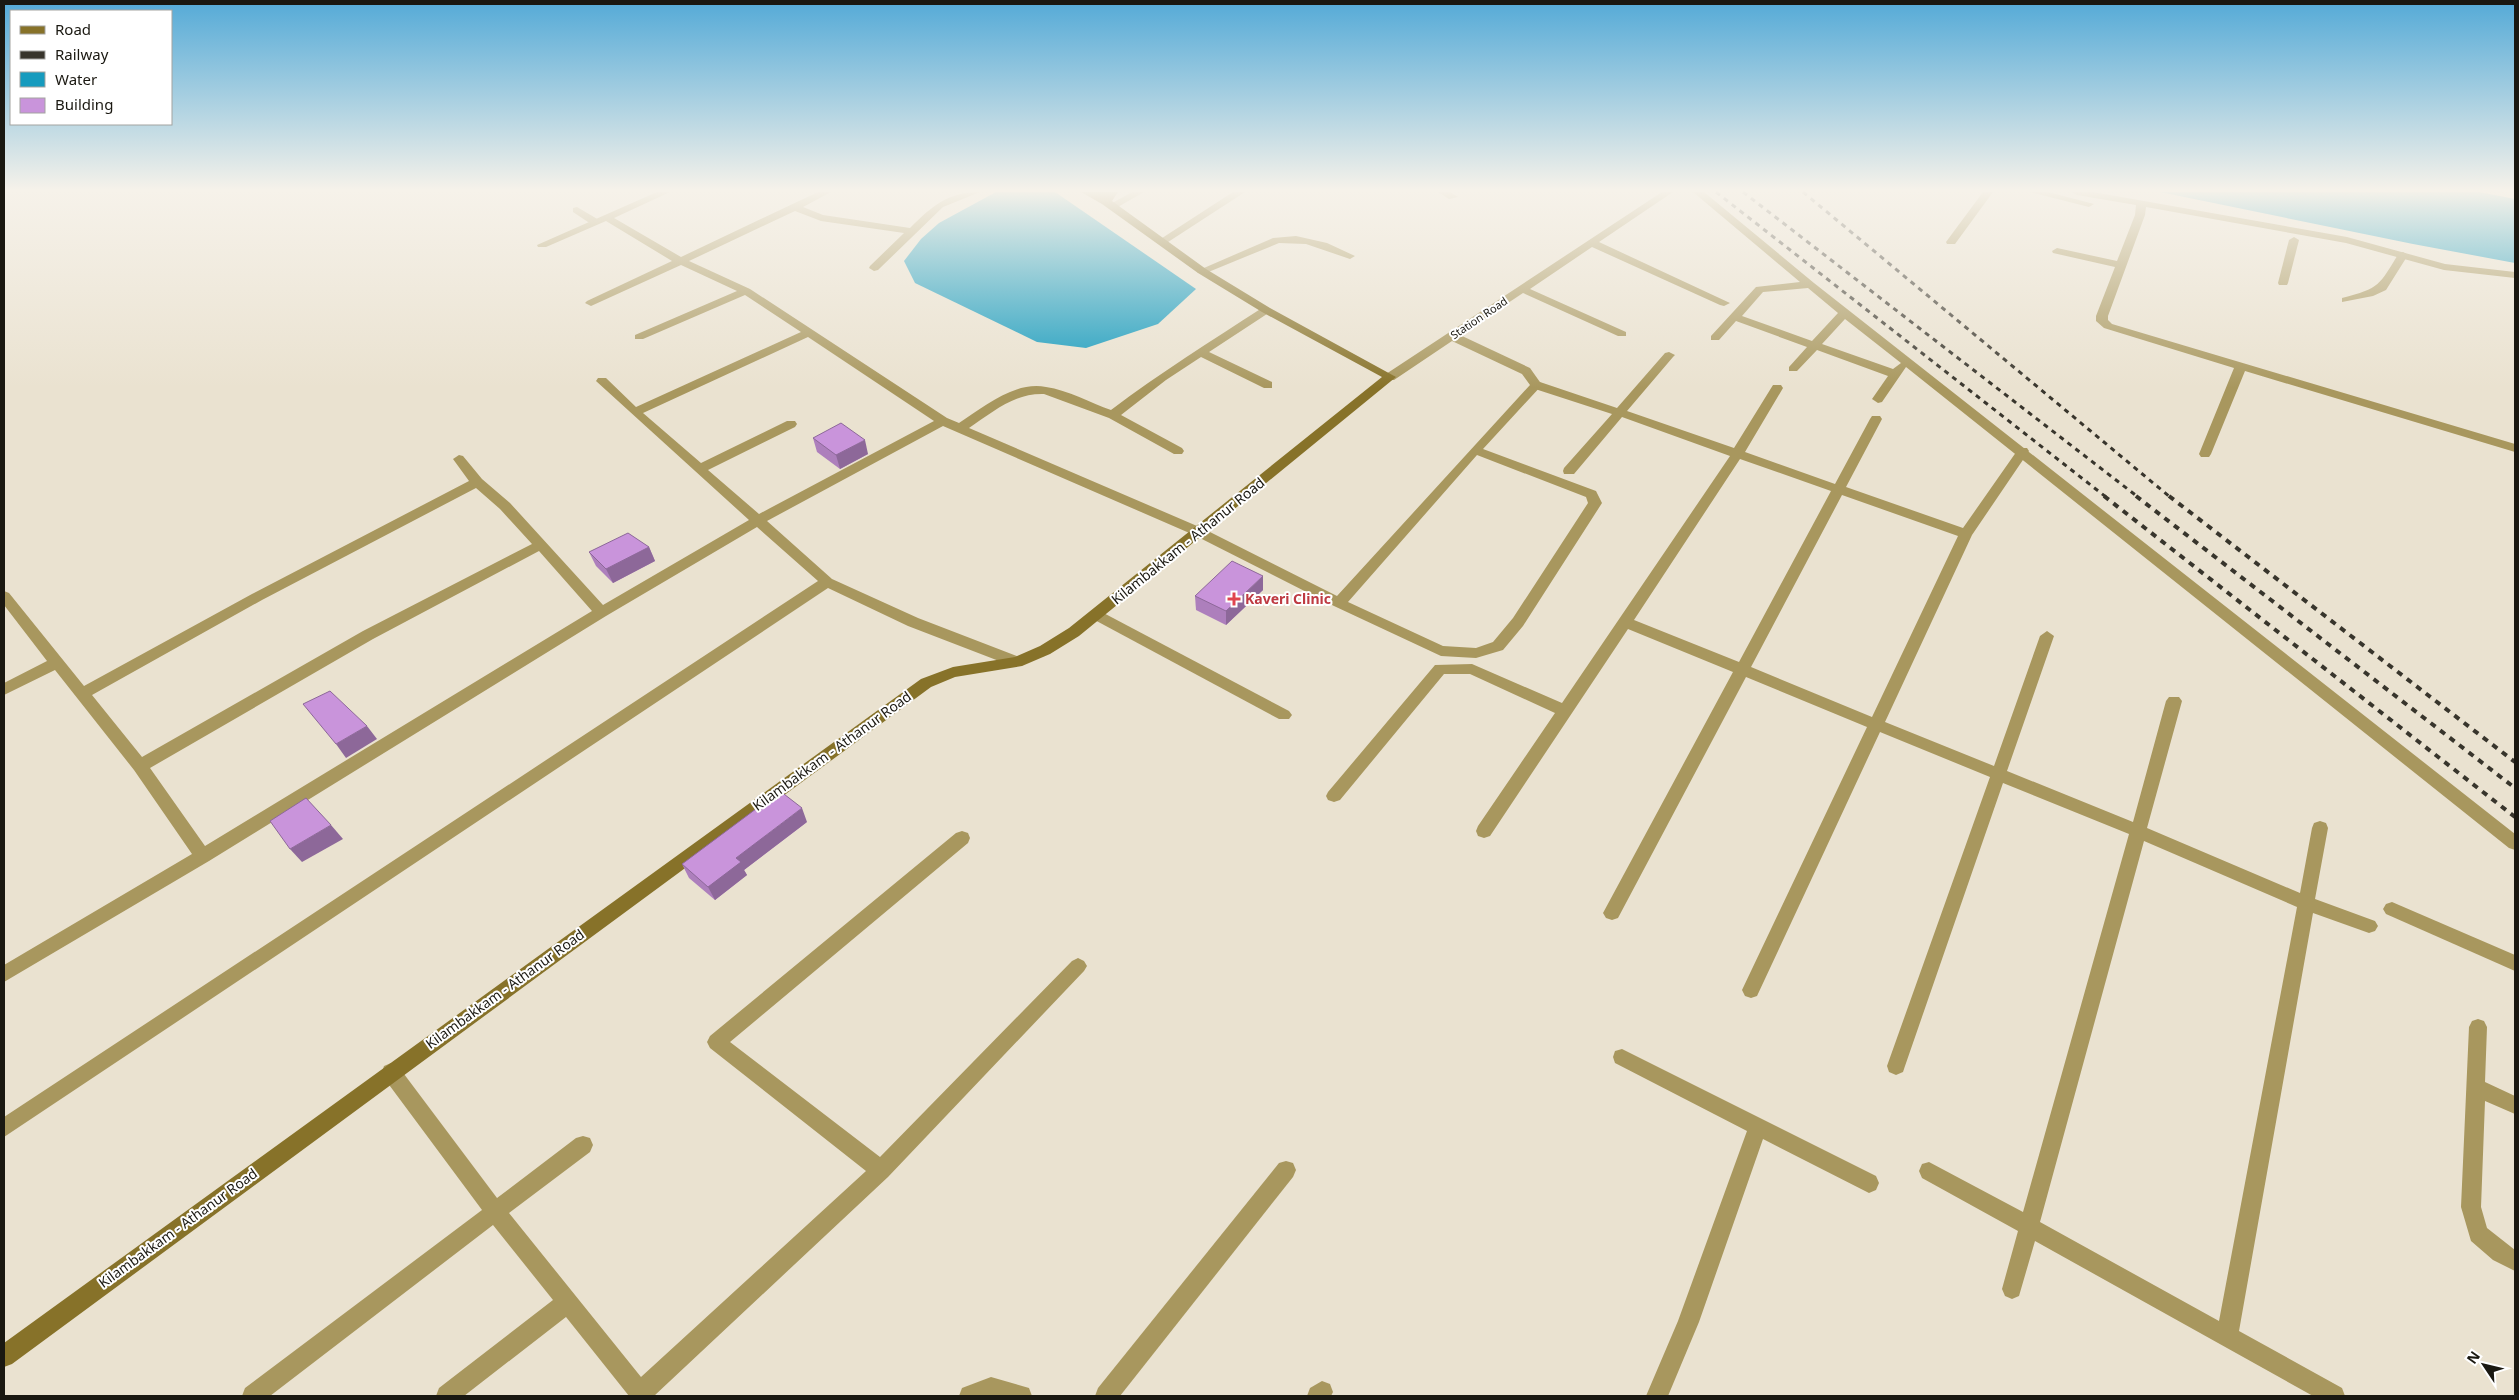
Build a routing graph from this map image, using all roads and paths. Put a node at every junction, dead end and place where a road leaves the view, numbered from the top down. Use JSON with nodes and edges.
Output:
{"nodes":[{"id":1,"x":674,"y":257,"type":"edge"},
{"id":2,"x":685,"y":257,"type":"edge"},
{"id":3,"x":885,"y":257,"type":"edge"},
{"id":4,"x":1183,"y":257,"type":"edge"},
{"id":5,"x":1235,"y":257,"type":"edge"},
{"id":6,"x":1570,"y":257,"type":"edge"},
{"id":7,"x":1624,"y":257,"type":"edge"},
{"id":8,"x":1777,"y":257,"type":"edge"},
{"id":9,"x":2086,"y":257,"type":"edge"},
{"id":10,"x":2125,"y":257,"type":"edge"},
{"id":11,"x":2290,"y":257,"type":"edge"},
{"id":12,"x":2401,"y":257,"type":"edge"},
{"id":13,"x":2410,"y":257,"type":"edge"},
{"id":14,"x":679,"y":260,"type":"junction"},
{"id":15,"x":2121,"y":265,"type":"junction"},
{"id":16,"x":874,"y":268,"type":"dead end"},
{"id":17,"x":1202,"y":271,"type":"junction"},
{"id":18,"x":2515,"y":275,"type":"edge"},
{"id":19,"x":2283,"y":283,"type":"dead end"},
{"id":20,"x":1810,"y":285,"type":"junction"},
{"id":21,"x":1522,"y":289,"type":"junction"},
{"id":22,"x":746,"y":291,"type":"junction"},
{"id":23,"x":2346,"y":300,"type":"dead end"},
{"id":24,"x":591,"y":303,"type":"dead end"},
{"id":25,"x":1724,"y":303,"type":"dead end"},
{"id":26,"x":1266,"y":310,"type":"junction"},
{"id":27,"x":1845,"y":312,"type":"junction"},
{"id":28,"x":1735,"y":317,"type":"junction"},
{"id":29,"x":810,"y":332,"type":"junction"},
{"id":30,"x":1622,"y":334,"type":"dead end"},
{"id":31,"x":1452,"y":336,"type":"junction"},
{"id":32,"x":639,"y":337,"type":"dead end"},
{"id":33,"x":1715,"y":338,"type":"dead end"},
{"id":34,"x":1814,"y":344,"type":"junction"},
{"id":35,"x":1200,"y":352,"type":"junction"},
{"id":36,"x":1669,"y":355,"type":"dead end"},
{"id":37,"x":1906,"y":360,"type":"junction"},
{"id":38,"x":2241,"y":366,"type":"junction"},
{"id":39,"x":1793,"y":369,"type":"dead end"},
{"id":40,"x":1895,"y":374,"type":"junction"},
{"id":41,"x":1390,"y":377,"type":"junction"},
{"id":42,"x":602,"y":381,"type":"dead end"},
{"id":43,"x":1268,"y":385,"type":"dead end"},
{"id":44,"x":1536,"y":385,"type":"junction"},
{"id":45,"x":1778,"y":388,"type":"dead end"},
{"id":46,"x":1878,"y":399,"type":"dead end"},
{"id":47,"x":634,"y":412,"type":"junction"},
{"id":48,"x":1621,"y":413,"type":"junction"},
{"id":49,"x":1113,"y":415,"type":"junction"},
{"id":50,"x":1876,"y":419,"type":"dead end"},
{"id":51,"x":943,"y":421,"type":"junction"},
{"id":52,"x":791,"y":424,"type":"dead end"},
{"id":53,"x":959,"y":429,"type":"junction"},
{"id":54,"x":2515,"y":448,"type":"edge"},
{"id":55,"x":1475,"y":450,"type":"junction"},
{"id":56,"x":1178,"y":451,"type":"dead end"},
{"id":57,"x":2023,"y":451,"type":"junction"},
{"id":58,"x":1738,"y":453,"type":"junction"},
{"id":59,"x":2205,"y":454,"type":"dead end"},
{"id":60,"x":459,"y":458,"type":"dead end"},
{"id":61,"x":700,"y":469,"type":"junction"},
{"id":62,"x":1569,"y":471,"type":"dead end"},
{"id":63,"x":477,"y":482,"type":"junction"},
{"id":64,"x":1840,"y":491,"type":"junction"},
{"id":65,"x":759,"y":520,"type":"junction"},
{"id":66,"x":1200,"y":532,"type":"junction"},
{"id":67,"x":1966,"y":534,"type":"junction"},
{"id":68,"x":540,"y":545,"type":"junction"},
{"id":69,"x":827,"y":582,"type":"junction"},
{"id":70,"x":4,"y":596,"type":"edge"},
{"id":71,"x":1339,"y":603,"type":"junction"},
{"id":72,"x":601,"y":612,"type":"junction"},
{"id":73,"x":1096,"y":614,"type":"junction"},
{"id":74,"x":1625,"y":622,"type":"junction"},
{"id":75,"x":2047,"y":636,"type":"dead end"},
{"id":76,"x":57,"y":662,"type":"junction"},
{"id":77,"x":1017,"y":662,"type":"junction"},
{"id":78,"x":1743,"y":670,"type":"junction"},
{"id":79,"x":4,"y":690,"type":"edge"},
{"id":80,"x":81,"y":694,"type":"junction"},
{"id":81,"x":2174,"y":701,"type":"dead end"},
{"id":82,"x":1565,"y":711,"type":"junction"},
{"id":83,"x":1284,"y":716,"type":"dead end"},
{"id":84,"x":1876,"y":725,"type":"junction"},
{"id":85,"x":140,"y":766,"type":"junction"},
{"id":86,"x":1998,"y":775,"type":"junction"},
{"id":87,"x":1334,"y":796,"type":"dead end"},
{"id":88,"x":2320,"y":828,"type":"dead end"},
{"id":89,"x":1484,"y":831,"type":"dead end"},
{"id":90,"x":2138,"y":832,"type":"junction"},
{"id":91,"x":962,"y":838,"type":"dead end"},
{"id":92,"x":2515,"y":843,"type":"edge"},
{"id":93,"x":203,"y":856,"type":"junction"},
{"id":94,"x":2306,"y":903,"type":"junction"},
{"id":95,"x":2392,"y":909,"type":"dead end"},
{"id":96,"x":1612,"y":914,"type":"dead end"},
{"id":97,"x":2369,"y":926,"type":"dead end"},
{"id":98,"x":2515,"y":963,"type":"edge"},
{"id":99,"x":1078,"y":966,"type":"dead end"},
{"id":100,"x":4,"y":974,"type":"edge"},
{"id":101,"x":1751,"y":990,"type":"dead end"},
{"id":102,"x":2478,"y":1027,"type":"dead end"},
{"id":103,"x":1622,"y":1057,"type":"dead end"},
{"id":104,"x":1896,"y":1066,"type":"dead end"},
{"id":105,"x":391,"y":1072,"type":"junction"},
{"id":106,"x":2475,"y":1087,"type":"junction"},
{"id":107,"x":2515,"y":1105,"type":"edge"},
{"id":108,"x":4,"y":1128,"type":"edge"},
{"id":109,"x":1758,"y":1128,"type":"junction"},
{"id":110,"x":582,"y":1145,"type":"dead end"},
{"id":111,"x":881,"y":1170,"type":"junction"},
{"id":112,"x":1286,"y":1170,"type":"dead end"},
{"id":113,"x":1929,"y":1171,"type":"dead end"},
{"id":114,"x":1869,"y":1183,"type":"dead end"},
{"id":115,"x":496,"y":1213,"type":"junction"},
{"id":116,"x":2029,"y":1227,"type":"junction"},
{"id":117,"x":2515,"y":1261,"type":"edge"},
{"id":118,"x":2012,"y":1288,"type":"dead end"},
{"id":119,"x":568,"y":1302,"type":"junction"},
{"id":120,"x":2227,"y":1337,"type":"junction"},
{"id":121,"x":4,"y":1356,"type":"edge"},
{"id":122,"x":642,"y":1394,"type":"edge"},
{"id":123,"x":253,"y":1396,"type":"edge"},
{"id":124,"x":447,"y":1396,"type":"edge"},
{"id":125,"x":970,"y":1396,"type":"edge"},
{"id":126,"x":1021,"y":1396,"type":"edge"},
{"id":127,"x":1106,"y":1396,"type":"edge"},
{"id":128,"x":1657,"y":1396,"type":"edge"},
{"id":129,"x":2334,"y":1396,"type":"edge"}],
"edges":[{"from":1,"to":14,"type":"street"},
{"from":2,"to":14,"type":"street"},
{"from":3,"to":16,"type":"street"},
{"from":4,"to":17,"type":"street"},
{"from":5,"to":17,"type":"street"},
{"from":6,"to":21,"type":"street","name":"Station Road"},
{"from":7,"to":25,"type":"street"},
{"from":8,"to":20,"type":"street"},
{"from":9,"to":15,"type":"street"},
{"from":10,"to":15,"type":"street"},
{"from":11,"to":19,"type":"street"},
{"from":12,"to":23,"type":"street"},
{"from":13,"to":18,"type":"street"},
{"from":14,"to":22,"type":"street"},
{"from":14,"to":24,"type":"street"},
{"from":15,"to":38,"type":"street"},
{"from":17,"to":26,"type":"street"},
{"from":20,"to":27,"type":"street"},
{"from":20,"to":28,"type":"street"},
{"from":21,"to":30,"type":"street"},
{"from":21,"to":31,"type":"street","name":"Station Road"},
{"from":22,"to":29,"type":"street"},
{"from":22,"to":32,"type":"street"},
{"from":26,"to":35,"type":"street"},
{"from":26,"to":41,"type":"street"},
{"from":27,"to":34,"type":"street"},
{"from":27,"to":37,"type":"street"},
{"from":28,"to":33,"type":"street"},
{"from":28,"to":34,"type":"street"},
{"from":29,"to":47,"type":"street"},
{"from":29,"to":51,"type":"street"},
{"from":31,"to":41,"type":"street","name":"Station Road"},
{"from":31,"to":44,"type":"street"},
{"from":34,"to":39,"type":"street"},
{"from":34,"to":40,"type":"street"},
{"from":35,"to":43,"type":"street"},
{"from":35,"to":49,"type":"street"},
{"from":36,"to":48,"type":"street"},
{"from":37,"to":40,"type":"street"},
{"from":37,"to":57,"type":"street"},
{"from":38,"to":54,"type":"street"},
{"from":38,"to":59,"type":"street"},
{"from":40,"to":46,"type":"street"},
{"from":41,"to":66,"type":"street","name":"Kilambakkam - Athanur Road"},
{"from":42,"to":47,"type":"street"},
{"from":44,"to":48,"type":"street"},
{"from":44,"to":55,"type":"street"},
{"from":45,"to":58,"type":"street"},
{"from":47,"to":61,"type":"street"},
{"from":48,"to":58,"type":"street"},
{"from":48,"to":62,"type":"street"},
{"from":49,"to":53,"type":"street"},
{"from":49,"to":56,"type":"street"},
{"from":50,"to":64,"type":"street"},
{"from":51,"to":53,"type":"street"},
{"from":51,"to":65,"type":"street"},
{"from":52,"to":61,"type":"street"},
{"from":53,"to":66,"type":"street"},
{"from":55,"to":71,"type":"street"},
{"from":55,"to":71,"type":"street"},
{"from":57,"to":67,"type":"street"},
{"from":57,"to":92,"type":"street"},
{"from":58,"to":64,"type":"street"},
{"from":58,"to":74,"type":"street"},
{"from":60,"to":63,"type":"street"},
{"from":61,"to":65,"type":"street"},
{"from":63,"to":68,"type":"street"},
{"from":63,"to":80,"type":"street"},
{"from":64,"to":67,"type":"street"},
{"from":64,"to":78,"type":"street"},
{"from":65,"to":69,"type":"street"},
{"from":65,"to":72,"type":"street"},
{"from":66,"to":71,"type":"street"},
{"from":66,"to":73,"type":"street","name":"Kilambakkam - Athanur Road"},
{"from":67,"to":84,"type":"street"},
{"from":68,"to":72,"type":"street"},
{"from":68,"to":85,"type":"street"},
{"from":69,"to":77,"type":"street"},
{"from":69,"to":108,"type":"street"},
{"from":70,"to":76,"type":"street"},
{"from":72,"to":93,"type":"street"},
{"from":73,"to":77,"type":"street","name":"Kilambakkam - Athanur Road"},
{"from":73,"to":83,"type":"street"},
{"from":74,"to":78,"type":"street"},
{"from":74,"to":82,"type":"street"},
{"from":75,"to":86,"type":"street"},
{"from":76,"to":79,"type":"street"},
{"from":76,"to":80,"type":"street"},
{"from":77,"to":105,"type":"street","name":"Kilambakkam - Athanur Road"},
{"from":78,"to":84,"type":"street"},
{"from":78,"to":96,"type":"street"},
{"from":80,"to":85,"type":"street"},
{"from":81,"to":90,"type":"street"},
{"from":82,"to":87,"type":"street"},
{"from":82,"to":89,"type":"street"},
{"from":84,"to":86,"type":"street"},
{"from":84,"to":101,"type":"street"},
{"from":85,"to":93,"type":"street"},
{"from":86,"to":90,"type":"street"},
{"from":86,"to":104,"type":"street"},
{"from":88,"to":94,"type":"street"},
{"from":90,"to":94,"type":"street"},
{"from":90,"to":116,"type":"street"},
{"from":91,"to":111,"type":"street"},
{"from":93,"to":100,"type":"street"},
{"from":94,"to":97,"type":"street"},
{"from":94,"to":120,"type":"street"},
{"from":95,"to":98,"type":"street"},
{"from":99,"to":111,"type":"street"},
{"from":102,"to":106,"type":"street"},
{"from":103,"to":109,"type":"street"},
{"from":105,"to":115,"type":"street"},
{"from":105,"to":121,"type":"street","name":"Kilambakkam - Athanur Road"},
{"from":106,"to":107,"type":"street"},
{"from":106,"to":117,"type":"street"},
{"from":109,"to":114,"type":"street"},
{"from":109,"to":128,"type":"street"},
{"from":110,"to":115,"type":"street"},
{"from":111,"to":122,"type":"street"},
{"from":112,"to":127,"type":"street"},
{"from":113,"to":116,"type":"street"},
{"from":115,"to":119,"type":"street"},
{"from":115,"to":123,"type":"street"},
{"from":116,"to":118,"type":"street"},
{"from":116,"to":120,"type":"street"},
{"from":119,"to":122,"type":"street"},
{"from":119,"to":124,"type":"street"},
{"from":120,"to":129,"type":"street"},
{"from":125,"to":126,"type":"street"}]}
